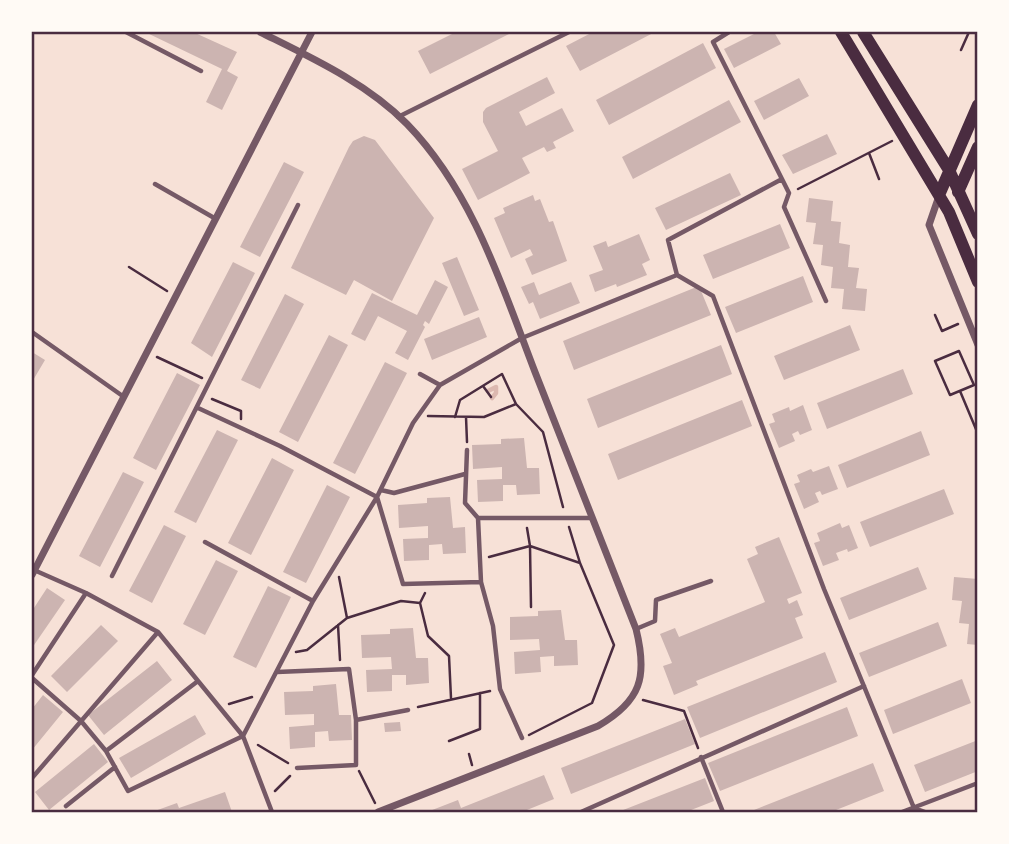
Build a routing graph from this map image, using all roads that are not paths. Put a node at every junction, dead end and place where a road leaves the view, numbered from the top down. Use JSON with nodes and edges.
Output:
{"nodes":[{"id":1,"x":126,"y":32,"type":"edge"},
{"id":2,"x":260,"y":32,"type":"edge"},
{"id":3,"x":312,"y":32,"type":"edge"},
{"id":4,"x":569,"y":32,"type":"edge"},
{"id":5,"x":729,"y":32,"type":"edge"},
{"id":6,"x":841,"y":32,"type":"edge"},
{"id":7,"x":863,"y":32,"type":"edge"},
{"id":8,"x":301,"y":52,"type":"junction"},
{"id":9,"x":201,"y":71,"type":"dead end"},
{"id":10,"x":978,"y":105,"type":"edge"},
{"id":11,"x":398,"y":117,"type":"junction"},
{"id":12,"x":978,"y":147,"type":"edge"},
{"id":13,"x":949,"y":170,"type":"junction"},
{"id":14,"x":782,"y":179,"type":"junction"},
{"id":15,"x":155,"y":184,"type":"dead end"},
{"id":16,"x":959,"y":189,"type":"junction"},
{"id":17,"x":939,"y":195,"type":"junction"},
{"id":18,"x":298,"y":205,"type":"dead end"},
{"id":19,"x":949,"y":212,"type":"junction"},
{"id":20,"x":216,"y":219,"type":"junction"},
{"id":21,"x":978,"y":233,"type":"edge"},
{"id":22,"x":677,"y":275,"type":"junction"},
{"id":23,"x":978,"y":282,"type":"edge"},
{"id":24,"x":825,"y":301,"type":"dead end"},
{"id":25,"x":32,"y":332,"type":"edge"},
{"id":26,"x":522,"y":338,"type":"junction"},
{"id":27,"x":978,"y":345,"type":"edge"},
{"id":28,"x":420,"y":374,"type":"dead end"},
{"id":29,"x":440,"y":385,"type":"junction"},
{"id":30,"x":124,"y":397,"type":"junction"},
{"id":31,"x":198,"y":408,"type":"junction"},
{"id":32,"x":467,"y":450,"type":"road end"},
{"id":33,"x":465,"y":474,"type":"junction"},
{"id":34,"x":380,"y":490,"type":"junction"},
{"id":35,"x":377,"y":497,"type":"junction"},
{"id":36,"x":478,"y":518,"type":"junction"},
{"id":37,"x":592,"y":518,"type":"junction"},
{"id":38,"x":205,"y":542,"type":"dead end"},
{"id":39,"x":33,"y":572,"type":"edge"},
{"id":40,"x":113,"y":576,"type":"dead end"},
{"id":41,"x":711,"y":581,"type":"dead end"},
{"id":42,"x":481,"y":582,"type":"junction"},
{"id":43,"x":86,"y":593,"type":"junction"},
{"id":44,"x":313,"y":601,"type":"junction"},
{"id":45,"x":636,"y":629,"type":"junction"},
{"id":46,"x":158,"y":632,"type":"junction"},
{"id":47,"x":276,"y":672,"type":"junction"},
{"id":48,"x":32,"y":676,"type":"edge"},
{"id":49,"x":198,"y":681,"type":"junction"},
{"id":50,"x":864,"y":686,"type":"junction"},
{"id":51,"x":408,"y":710,"type":"road end"},
{"id":52,"x":356,"y":720,"type":"junction"},
{"id":53,"x":81,"y":721,"type":"junction"},
{"id":54,"x":243,"y":736,"type":"junction"},
{"id":55,"x":522,"y":738,"type":"road end"},
{"id":56,"x":106,"y":751,"type":"junction"},
{"id":57,"x":701,"y":757,"type":"junction"},
{"id":58,"x":115,"y":767,"type":"junction"},
{"id":59,"x":297,"y":768,"type":"road end"},
{"id":60,"x":32,"y":778,"type":"edge"},
{"id":61,"x":978,"y":783,"type":"edge"},
{"id":62,"x":66,"y":806,"type":"dead end"},
{"id":63,"x":914,"y":808,"type":"junction"},
{"id":64,"x":379,"y":812,"type":"edge"},
{"id":65,"x":272,"y":813,"type":"edge"},
{"id":66,"x":581,"y":813,"type":"edge"},
{"id":67,"x":723,"y":813,"type":"edge"},
{"id":68,"x":902,"y":813,"type":"edge"},
{"id":69,"x":925,"y":813,"type":"edge"}],
"edges":[{"from":1,"to":9,"type":"lane"},
{"from":2,"to":8,"type":"street"},
{"from":3,"to":8,"type":"street"},
{"from":4,"to":11,"type":"lane"},
{"from":5,"to":14,"type":"lane"},
{"from":6,"to":17,"type":"main road"},
{"from":7,"to":13,"type":"main road"},
{"from":8,"to":11,"type":"street"},
{"from":8,"to":20,"type":"street"},
{"from":10,"to":13,"type":"main road"},
{"from":11,"to":26,"type":"street"},
{"from":12,"to":16,"type":"main road"},
{"from":13,"to":16,"type":"main road"},
{"from":13,"to":17,"type":"main road"},
{"from":14,"to":22,"type":"lane"},
{"from":14,"to":24,"type":"lane"},
{"from":15,"to":20,"type":"lane"},
{"from":16,"to":19,"type":"main road"},
{"from":16,"to":21,"type":"main road"},
{"from":17,"to":19,"type":"main road"},
{"from":17,"to":27,"type":"street"},
{"from":18,"to":31,"type":"lane"},
{"from":19,"to":23,"type":"main road"},
{"from":20,"to":30,"type":"street"},
{"from":22,"to":26,"type":"lane"},
{"from":22,"to":50,"type":"lane"},
{"from":25,"to":30,"type":"lane"},
{"from":26,"to":29,"type":"lane"},
{"from":26,"to":37,"type":"street"},
{"from":28,"to":29,"type":"lane"},
{"from":29,"to":34,"type":"lane"},
{"from":30,"to":39,"type":"street"},
{"from":31,"to":35,"type":"lane"},
{"from":31,"to":40,"type":"lane"},
{"from":32,"to":33,"type":"lane"},
{"from":33,"to":34,"type":"lane"},
{"from":33,"to":36,"type":"lane"},
{"from":34,"to":35,"type":"lane"},
{"from":35,"to":42,"type":"lane"},
{"from":35,"to":44,"type":"lane"},
{"from":36,"to":37,"type":"lane"},
{"from":36,"to":42,"type":"lane"},
{"from":37,"to":45,"type":"street"},
{"from":38,"to":44,"type":"lane"},
{"from":39,"to":43,"type":"lane"},
{"from":41,"to":45,"type":"lane"},
{"from":42,"to":55,"type":"lane"},
{"from":43,"to":46,"type":"lane"},
{"from":43,"to":48,"type":"lane"},
{"from":44,"to":47,"type":"lane"},
{"from":45,"to":64,"type":"street"},
{"from":46,"to":49,"type":"lane"},
{"from":46,"to":53,"type":"lane"},
{"from":47,"to":52,"type":"lane"},
{"from":47,"to":54,"type":"lane"},
{"from":48,"to":53,"type":"lane"},
{"from":49,"to":54,"type":"lane"},
{"from":49,"to":56,"type":"lane"},
{"from":50,"to":57,"type":"lane"},
{"from":50,"to":63,"type":"lane"},
{"from":51,"to":52,"type":"lane"},
{"from":52,"to":59,"type":"lane"},
{"from":53,"to":56,"type":"lane"},
{"from":53,"to":60,"type":"lane"},
{"from":54,"to":58,"type":"lane"},
{"from":54,"to":65,"type":"lane"},
{"from":56,"to":58,"type":"lane"},
{"from":57,"to":66,"type":"lane"},
{"from":57,"to":67,"type":"lane"},
{"from":58,"to":62,"type":"lane"},
{"from":61,"to":63,"type":"lane"},
{"from":63,"to":68,"type":"lane"},
{"from":63,"to":69,"type":"lane"}]}
